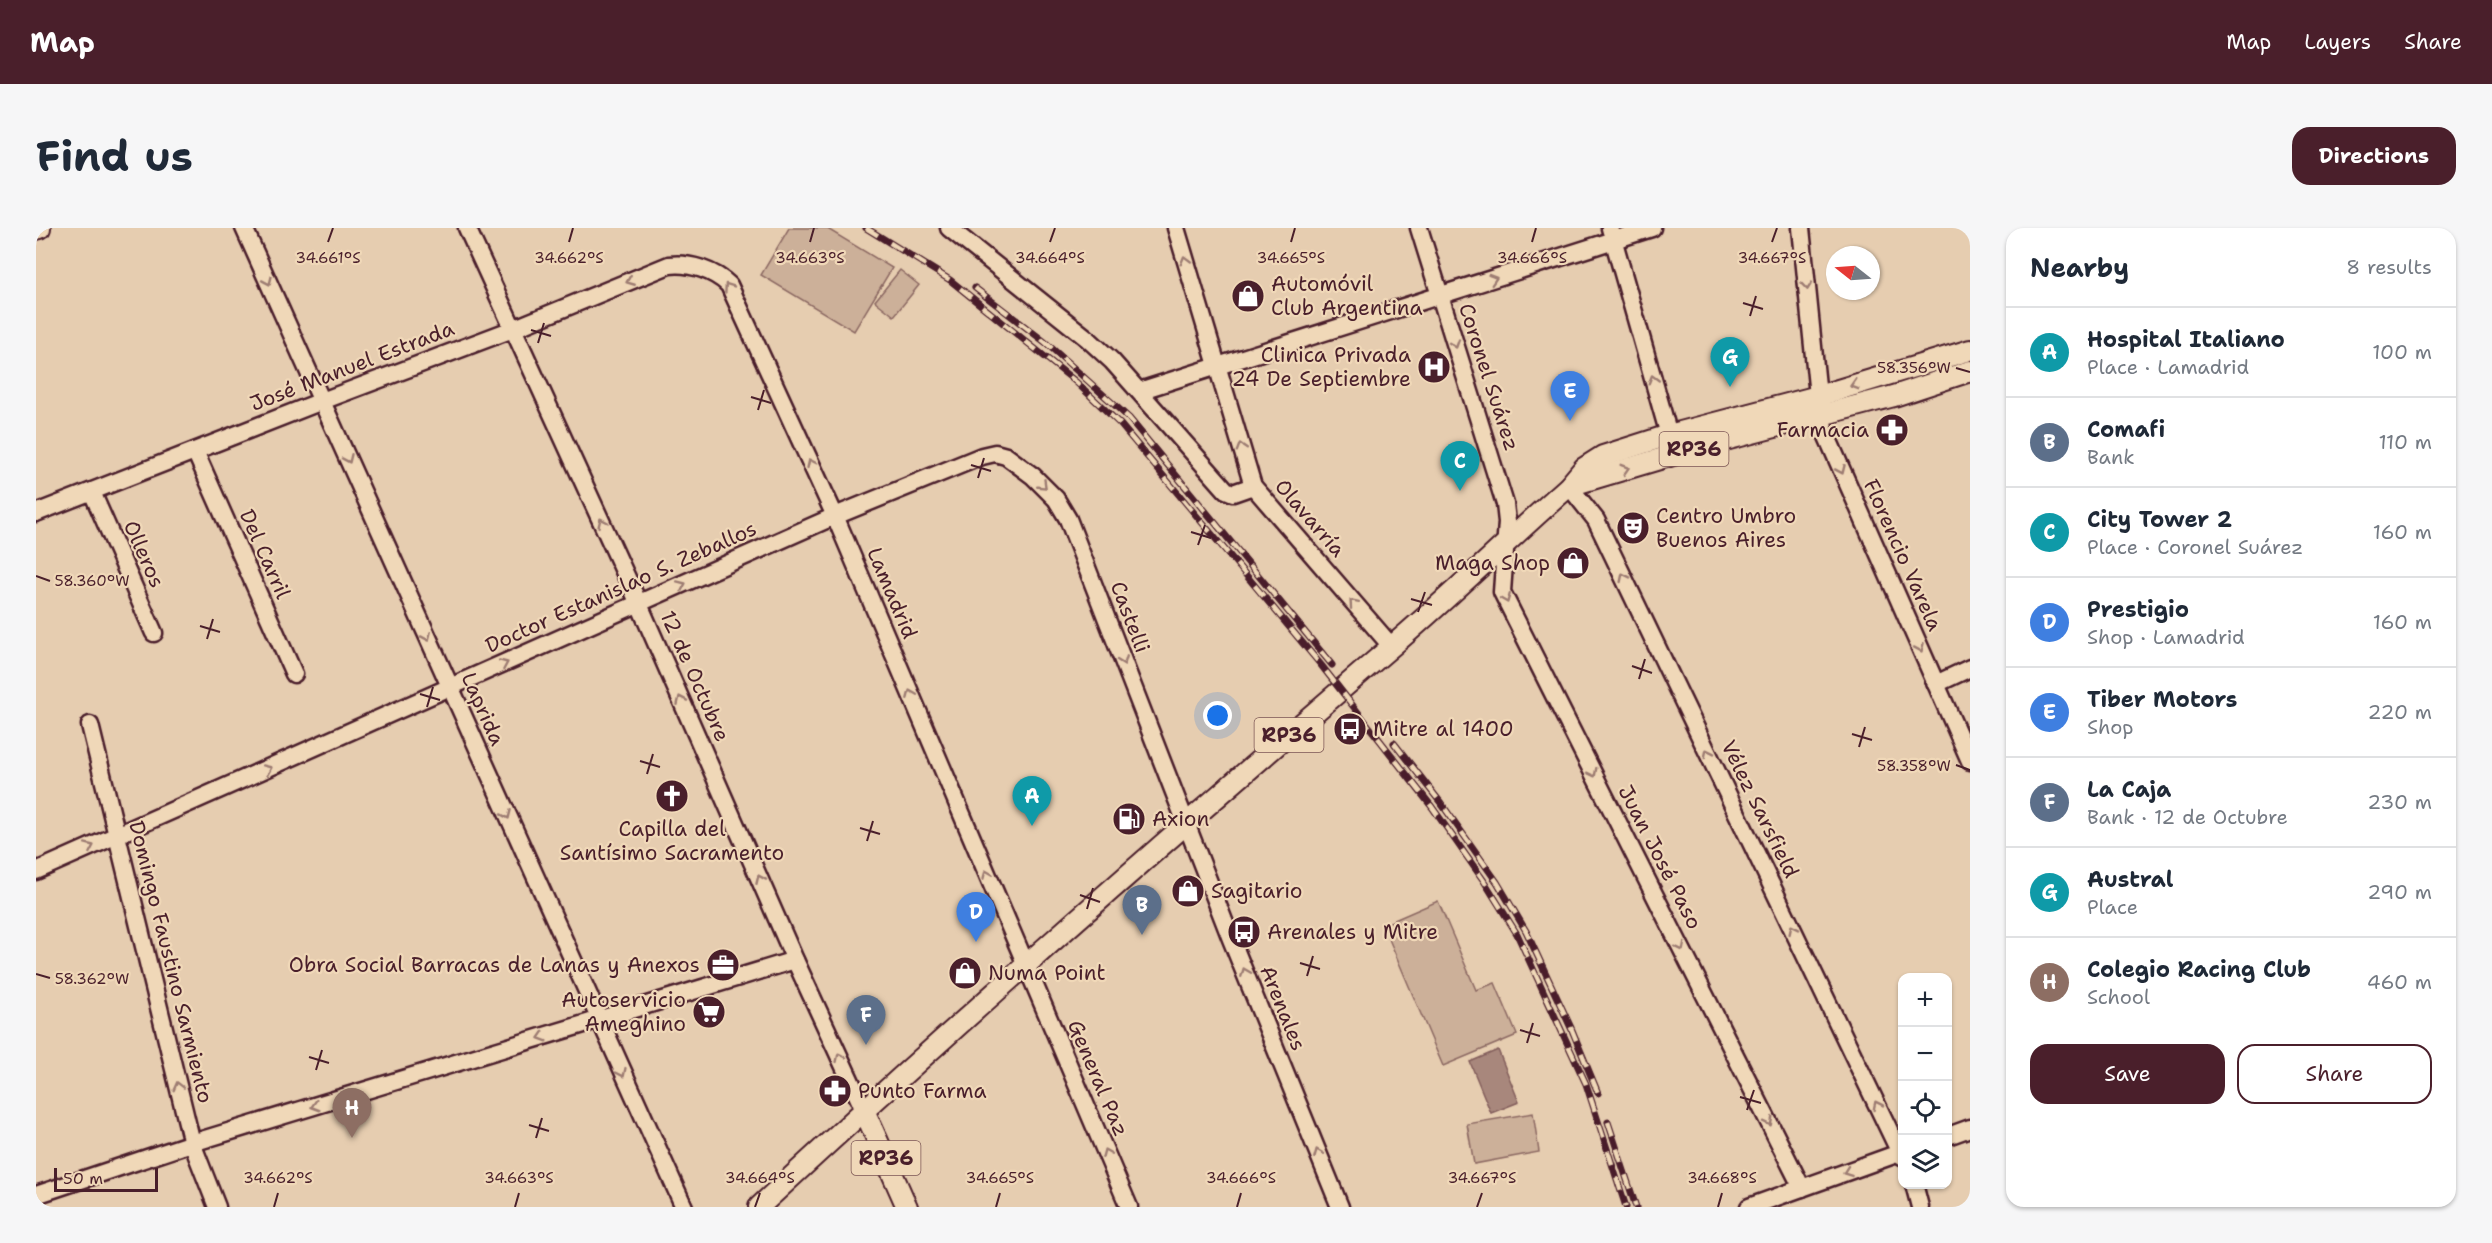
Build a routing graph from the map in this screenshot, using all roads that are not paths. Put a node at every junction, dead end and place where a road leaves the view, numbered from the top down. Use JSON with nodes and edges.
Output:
{"nodes":[{"id":1,"x":244,"y":228,"type":"edge"},
{"id":2,"x":467,"y":228,"type":"edge"},
{"id":3,"x":949,"y":228,"type":"edge"},
{"id":4,"x":1176,"y":228,"type":"edge"},
{"id":5,"x":1419,"y":228,"type":"edge"},
{"id":6,"x":1652,"y":228,"type":"edge"},
{"id":7,"x":1801,"y":228,"type":"edge"},
{"id":8,"x":1612,"y":234,"type":"edge"},
{"id":9,"x":685,"y":265,"type":"joint"},
{"id":10,"x":1440,"y":297,"type":"junction"},
{"id":11,"x":513,"y":329,"type":"junction"},
{"id":12,"x":1970,"y":350,"type":"edge"},
{"id":13,"x":1217,"y":366,"type":"junction"},
{"id":14,"x":1970,"y":372,"type":"edge"},
{"id":15,"x":1139,"y":391,"type":"junction"},
{"id":16,"x":322,"y":401,"type":"junction"},
{"id":17,"x":1819,"y":406,"type":"junction"},
{"id":18,"x":1669,"y":435,"type":"junction"},
{"id":19,"x":195,"y":451,"type":"junction"},
{"id":20,"x":995,"y":453,"type":"joint"},
{"id":21,"x":1253,"y":486,"type":"junction"},
{"id":22,"x":1569,"y":486,"type":"junction"},
{"id":23,"x":92,"y":492,"type":"junction"},
{"id":24,"x":36,"y":513,"type":"edge"},
{"id":25,"x":835,"y":516,"type":"junction"},
{"id":26,"x":1506,"y":542,"type":"junction"},
{"id":27,"x":639,"y":604,"type":"junction"},
{"id":28,"x":154,"y":633,"type":"dead end"},
{"id":29,"x":1392,"y":647,"type":"junction"},
{"id":30,"x":1970,"y":668,"type":"edge"},
{"id":31,"x":294,"y":675,"type":"dead end"},
{"id":32,"x":1936,"y":684,"type":"junction"},
{"id":33,"x":450,"y":688,"type":"junction"},
{"id":34,"x":90,"y":725,"type":"dead end"},
{"id":35,"x":1970,"y":761,"type":"edge"},
{"id":36,"x":1188,"y":825,"type":"junction"},
{"id":37,"x":117,"y":835,"type":"junction"},
{"id":38,"x":36,"y":871,"type":"edge"},
{"id":39,"x":795,"y":960,"type":"junction"},
{"id":40,"x":1026,"y":966,"type":"junction"},
{"id":41,"x":598,"y":1020,"type":"junction"},
{"id":42,"x":864,"y":1110,"type":"junction"},
{"id":43,"x":1970,"y":1128,"type":"edge"},
{"id":44,"x":1950,"y":1135,"type":"edge"},
{"id":45,"x":192,"y":1143,"type":"junction"},
{"id":46,"x":1898,"y":1146,"type":"edge"},
{"id":47,"x":1898,"y":1155,"type":"edge"},
{"id":48,"x":1802,"y":1188,"type":"junction"},
{"id":49,"x":1915,"y":1189,"type":"edge"},
{"id":50,"x":36,"y":1195,"type":"edge"},
{"id":51,"x":217,"y":1207,"type":"edge"},
{"id":52,"x":684,"y":1207,"type":"edge"},
{"id":53,"x":759,"y":1207,"type":"edge"},
{"id":54,"x":907,"y":1207,"type":"edge"},
{"id":55,"x":1129,"y":1207,"type":"edge"},
{"id":56,"x":1340,"y":1207,"type":"edge"},
{"id":57,"x":1749,"y":1207,"type":"edge"},
{"id":58,"x":1920,"y":1207,"type":"edge"}],
"edges":[{"from":1,"to":16,"type":"street","name":"Laprida","one_way":true},
{"from":2,"to":11,"type":"street","name":"12 de Octubre"},
{"from":3,"to":15,"type":"street"},
{"from":13,"to":4,"type":"street","name":"Olavarría","one_way":true},
{"from":5,"to":10,"type":"street","name":"Coronel Suárez"},
{"from":6,"to":8,"type":"street"},
{"from":7,"to":17,"type":"street","name":"Florencio Varela","one_way":true},
{"from":10,"to":8,"type":"street","one_way":true},
{"from":18,"to":8,"type":"street","one_way":true},
{"from":9,"to":11,"type":"street","name":"José Manuel Estrada","one_way":true},
{"from":25,"to":9,"type":"street","name":"Lamadrid","one_way":true},
{"from":10,"to":13,"type":"street"},
{"from":10,"to":26,"type":"street","name":"Coronel Suárez","one_way":true},
{"from":11,"to":16,"type":"street","name":"José Manuel Estrada"},
{"from":27,"to":11,"type":"street","name":"12 de Octubre","one_way":true},
{"from":12,"to":17,"type":"main road","number":"RP36","one_way":true},
{"from":13,"to":15,"type":"street"},
{"from":21,"to":13,"type":"street","name":"Olavarría","one_way":true},
{"from":14,"to":17,"type":"main road","number":"RP36"},
{"from":15,"to":21,"type":"street"},
{"from":16,"to":19,"type":"street","name":"José Manuel Estrada"},
{"from":16,"to":33,"type":"street","name":"Laprida","one_way":true},
{"from":17,"to":18,"type":"main road","number":"RP36"},
{"from":22,"to":17,"type":"main road","number":"RP36","one_way":true},
{"from":17,"to":32,"type":"street","name":"Florencio Varela","one_way":true},
{"from":18,"to":22,"type":"main road","number":"RP36"},
{"from":19,"to":23,"type":"street","name":"José Manuel Estrada"},
{"from":19,"to":31,"type":"street","name":"Del Carril"},
{"from":20,"to":25,"type":"street","name":"Doctor Estanislao S. Zeballos"},
{"from":20,"to":36,"type":"street","name":"Castelli","one_way":true},
{"from":29,"to":21,"type":"street","name":"Olavarría","one_way":true},
{"from":22,"to":26,"type":"main road","number":"RP36"},
{"from":46,"to":22,"type":"street","name":"Vélez Sarsfield","one_way":true},
{"from":23,"to":24,"type":"street","name":"José Manuel Estrada"},
{"from":23,"to":28,"type":"street","name":"Olleros"},
{"from":27,"to":25,"type":"street","name":"Doctor Estanislao S. Zeballos","one_way":true},
{"from":40,"to":25,"type":"street","name":"Lamadrid","one_way":true},
{"from":26,"to":29,"type":"main road","number":"RP36"},
{"from":26,"to":48,"type":"street","name":"Juan José Paso","one_way":true},
{"from":33,"to":27,"type":"street","name":"Doctor Estanislao S. Zeballos","one_way":true},
{"from":39,"to":27,"type":"street","name":"12 de Octubre","one_way":true},
{"from":29,"to":36,"type":"main road","number":"RP36"},
{"from":30,"to":32,"type":"street"},
{"from":32,"to":35,"type":"street","name":"Florencio Varela"},
{"from":37,"to":33,"type":"street","name":"Doctor Estanislao S. Zeballos","one_way":true},
{"from":33,"to":41,"type":"street","name":"Laprida","one_way":true},
{"from":34,"to":37,"type":"street","name":"Domingo Faustino Sarmiento"},
{"from":36,"to":40,"type":"main road","number":"RP36"},
{"from":56,"to":36,"type":"street","name":"Arenales","one_way":true},
{"from":38,"to":37,"type":"street","name":"Doctor Estanislao S. Zeballos","one_way":true},
{"from":45,"to":37,"type":"street","name":"Domingo Faustino Sarmiento","one_way":true},
{"from":39,"to":41,"type":"street"},
{"from":42,"to":39,"type":"street","name":"12 de Octubre","one_way":true},
{"from":40,"to":42,"type":"main road","number":"RP36"},
{"from":55,"to":40,"type":"street","name":"General Paz","one_way":true},
{"from":41,"to":45,"type":"street","one_way":true},
{"from":41,"to":52,"type":"street","name":"Laprida","one_way":true},
{"from":42,"to":53,"type":"main road","number":"RP36"},
{"from":42,"to":54,"type":"main road","number":"RP36"},
{"from":43,"to":44,"type":"street"},
{"from":45,"to":50,"type":"street"},
{"from":45,"to":51,"type":"street","name":"Domingo Faustino Sarmiento"},
{"from":47,"to":48,"type":"street","one_way":true},
{"from":48,"to":57,"type":"street"},
{"from":49,"to":58,"type":"street"}]}
